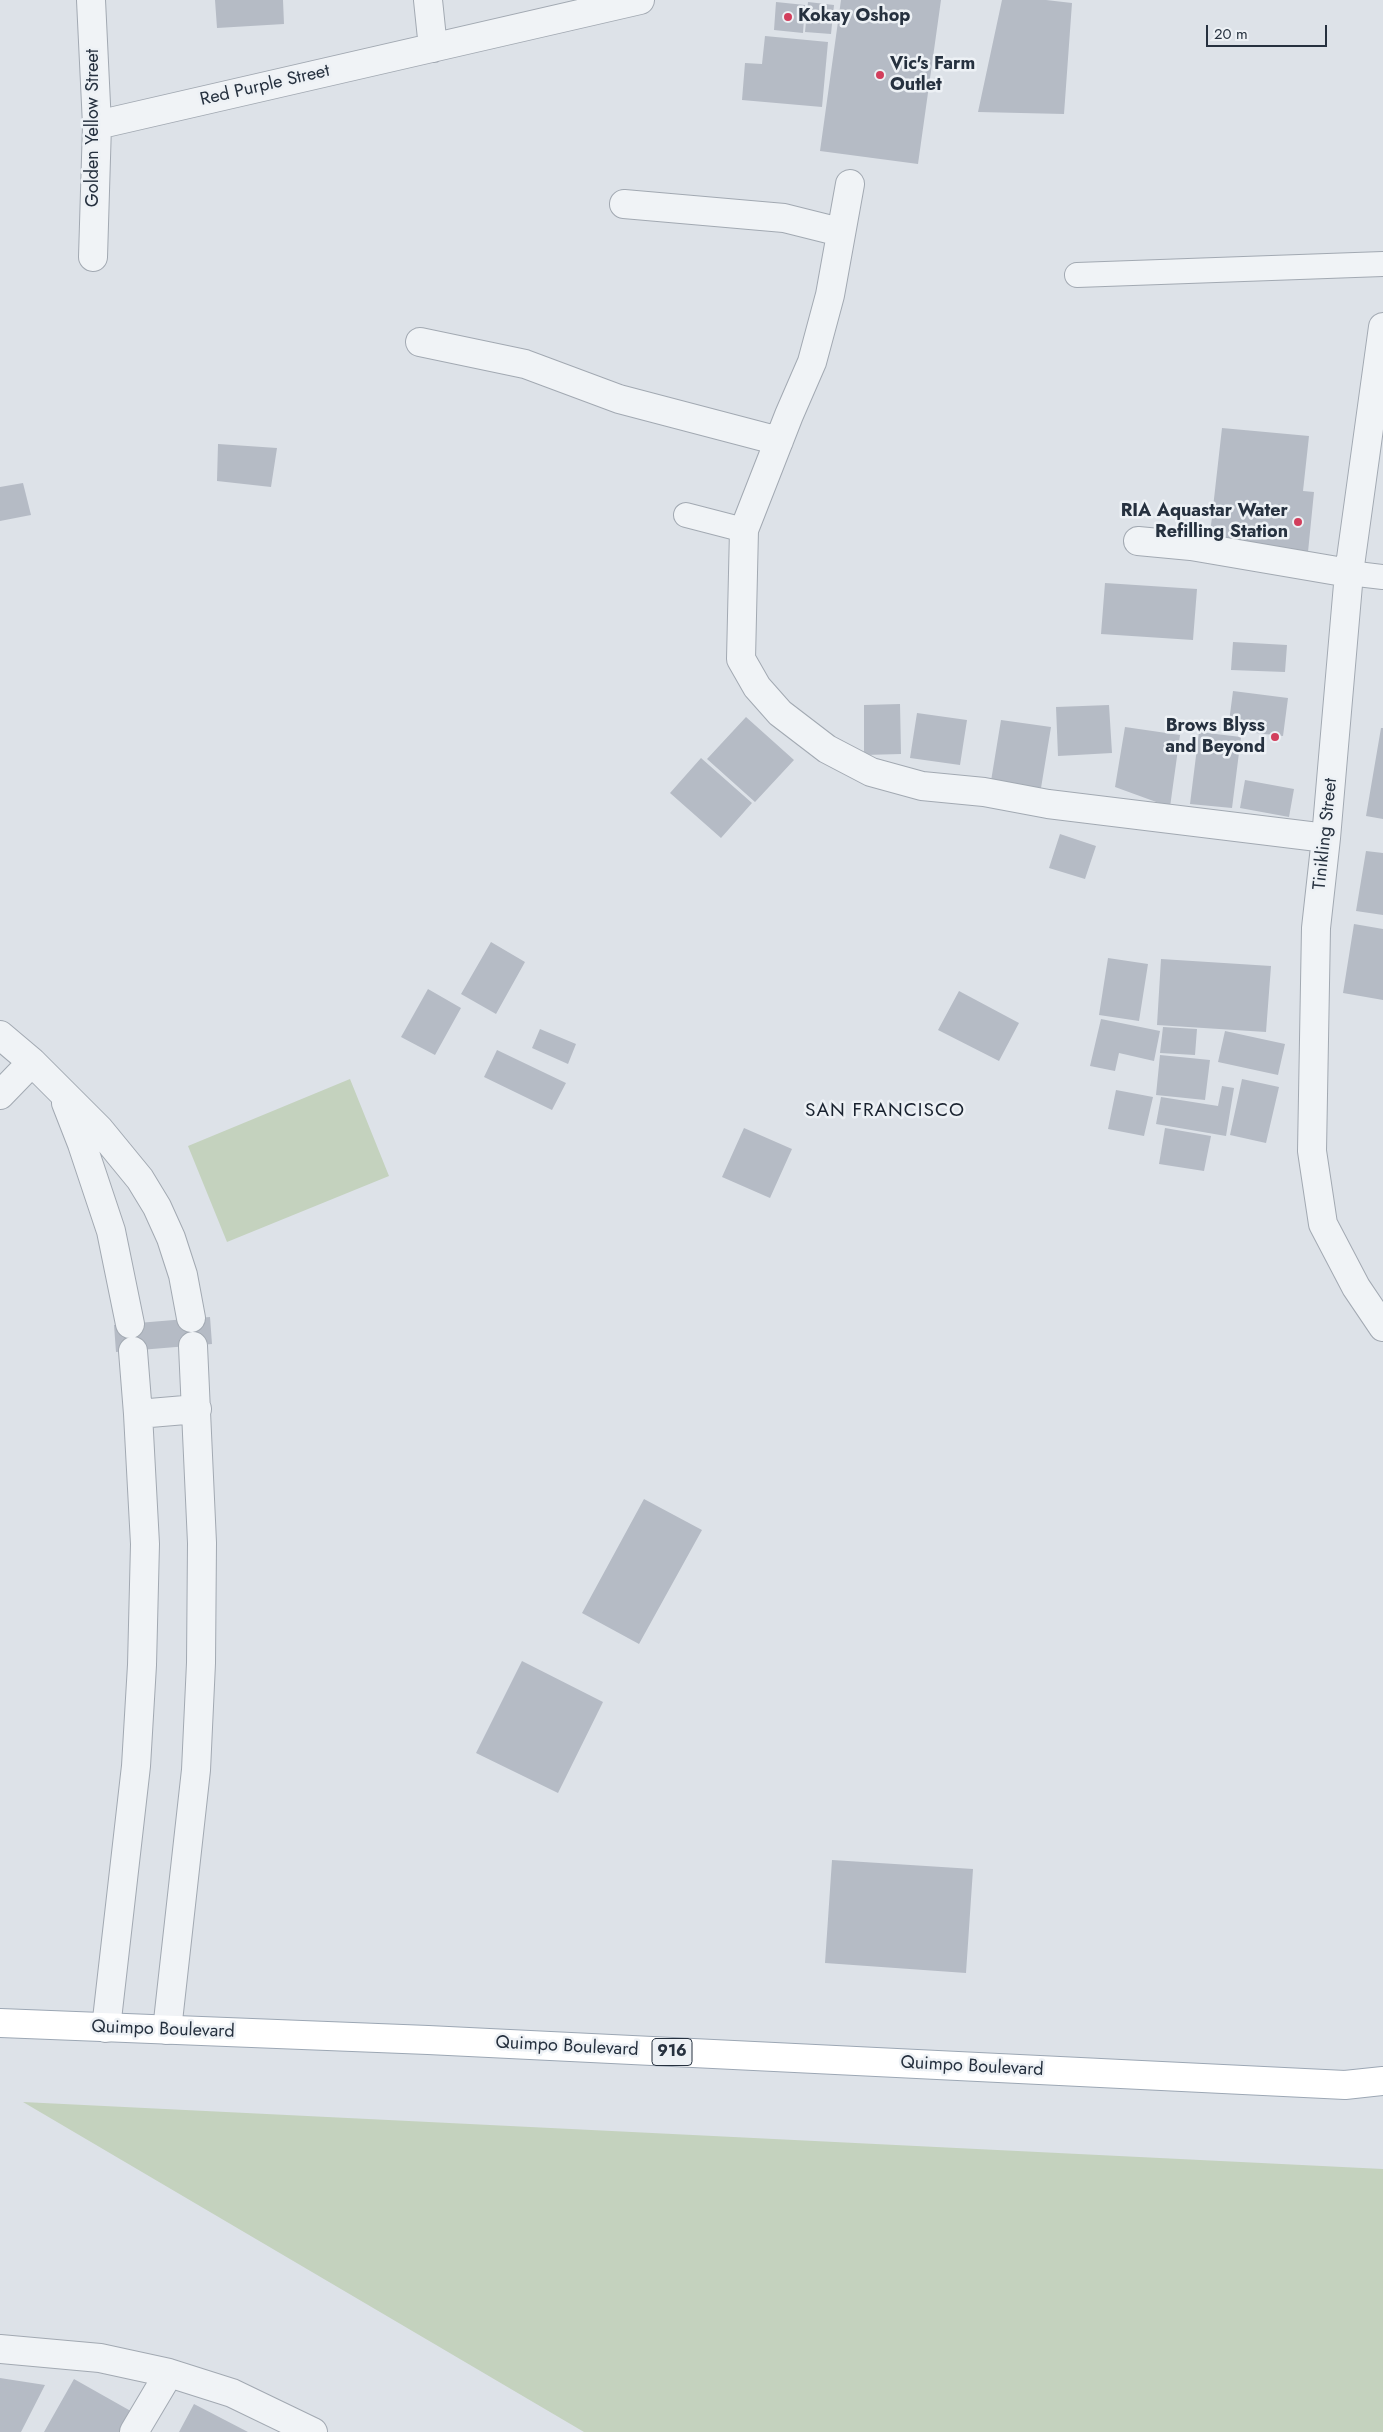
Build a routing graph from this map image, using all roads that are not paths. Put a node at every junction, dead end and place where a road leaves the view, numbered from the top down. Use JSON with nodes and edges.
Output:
{"nodes":[{"id":1,"x":91,"y":0,"type":"edge"},
{"id":2,"x":428,"y":0,"type":"edge"},
{"id":3,"x":640,"y":0,"type":"edge"},
{"id":4,"x":433,"y":48,"type":"junction"},
{"id":5,"x":97,"y":125,"type":"junction"},
{"id":6,"x":850,"y":184,"type":"dead end"},
{"id":7,"x":624,"y":204,"type":"dead end"},
{"id":8,"x":840,"y":232,"type":"junction"},
{"id":9,"x":93,"y":257,"type":"dead end"},
{"id":10,"x":1383,"y":264,"type":"edge"},
{"id":11,"x":1077,"y":276,"type":"dead end"},
{"id":12,"x":1383,"y":327,"type":"edge"},
{"id":13,"x":420,"y":342,"type":"dead end"},
{"id":14,"x":779,"y":441,"type":"junction"},
{"id":15,"x":686,"y":515,"type":"dead end"},
{"id":16,"x":744,"y":530,"type":"junction"},
{"id":17,"x":1138,"y":541,"type":"dead end"},
{"id":18,"x":1348,"y":573,"type":"junction"},
{"id":19,"x":1383,"y":577,"type":"edge"},
{"id":20,"x":1326,"y":838,"type":"junction"},
{"id":21,"x":0,"y":1035,"type":"edge"},
{"id":22,"x":32,"y":1062,"type":"junction"},
{"id":23,"x":61,"y":1093,"type":"junction"},
{"id":24,"x":0,"y":1095,"type":"edge"},
{"id":25,"x":191,"y":1318,"type":"dead end"},
{"id":26,"x":130,"y":1324,"type":"dead end"},
{"id":27,"x":1383,"y":1326,"type":"edge"},
{"id":28,"x":193,"y":1346,"type":"dead end"},
{"id":29,"x":133,"y":1351,"type":"dead end"},
{"id":30,"x":197,"y":1409,"type":"junction"},
{"id":31,"x":138,"y":1414,"type":"junction"},
{"id":32,"x":0,"y":2023,"type":"edge"},
{"id":33,"x":106,"y":2028,"type":"junction"},
{"id":34,"x":167,"y":2030,"type":"junction"},
{"id":35,"x":1383,"y":2082,"type":"edge"},
{"id":36,"x":1345,"y":2085,"type":"junction"},
{"id":37,"x":1383,"y":2094,"type":"edge"},
{"id":38,"x":0,"y":2349,"type":"edge"},
{"id":39,"x":169,"y":2373,"type":"junction"},
{"id":40,"x":134,"y":2432,"type":"edge"},
{"id":41,"x":313,"y":2432,"type":"edge"}],
"edges":[{"from":1,"to":5,"type":"street","name":"Golden Yellow Street"},
{"from":2,"to":4,"type":"street"},
{"from":3,"to":4,"type":"street","name":"Red Purple Street"},
{"from":4,"to":5,"type":"street","name":"Red Purple Street"},
{"from":5,"to":9,"type":"street","name":"Golden Yellow Street"},
{"from":6,"to":8,"type":"street"},
{"from":7,"to":8,"type":"street"},
{"from":8,"to":14,"type":"street"},
{"from":10,"to":11,"type":"lane"},
{"from":12,"to":18,"type":"street","name":"Tinikling Street"},
{"from":13,"to":14,"type":"street"},
{"from":14,"to":16,"type":"street"},
{"from":15,"to":16,"type":"lane"},
{"from":16,"to":20,"type":"street"},
{"from":17,"to":18,"type":"street"},
{"from":18,"to":19,"type":"lane"},
{"from":18,"to":20,"type":"street","name":"Tinikling Street"},
{"from":20,"to":27,"type":"street","name":"Tinikling Street"},
{"from":21,"to":22,"type":"street"},
{"from":22,"to":23,"type":"street"},
{"from":22,"to":24,"type":"street"},
{"from":23,"to":25,"type":"street"},
{"from":23,"to":26,"type":"street"},
{"from":28,"to":30,"type":"street"},
{"from":29,"to":31,"type":"street"},
{"from":30,"to":31,"type":"street"},
{"from":30,"to":34,"type":"street"},
{"from":31,"to":33,"type":"street"},
{"from":32,"to":33,"type":"main road","name":"Quimpo Boulevard","number":"916"},
{"from":33,"to":34,"type":"main road","name":"Quimpo Boulevard","number":"916"},
{"from":34,"to":36,"type":"main road","name":"Quimpo Boulevard","number":"916"},
{"from":35,"to":36,"type":"main road","name":"Quimpo Boulevard","number":"916"},
{"from":36,"to":37,"type":"main road","name":"Quimpo Boulevard","number":"916"},
{"from":38,"to":39,"type":"street"},
{"from":39,"to":40,"type":"street"},
{"from":39,"to":41,"type":"street"}]}
